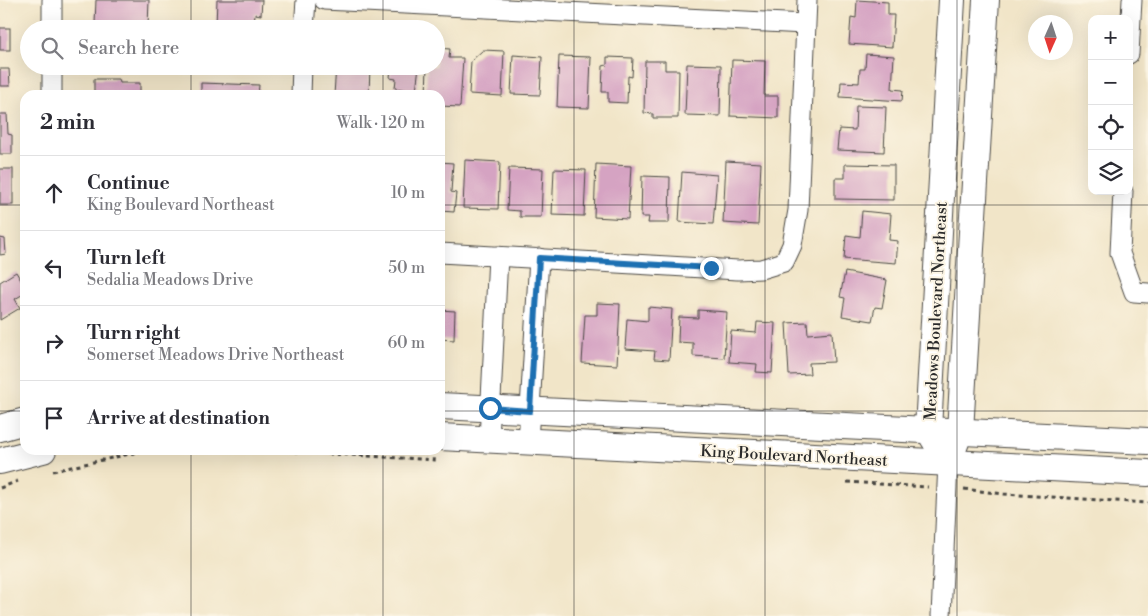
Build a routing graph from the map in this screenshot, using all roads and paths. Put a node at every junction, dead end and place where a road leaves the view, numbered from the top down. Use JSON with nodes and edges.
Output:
{"nodes":[{"id":1,"x":52,"y":0,"type":"edge"},
{"id":2,"x":306,"y":0,"type":"edge"},
{"id":3,"x":324,"y":0,"type":"edge"},
{"id":4,"x":807,"y":0,"type":"edge"},
{"id":5,"x":952,"y":0,"type":"edge"},
{"id":6,"x":986,"y":0,"type":"edge"},
{"id":7,"x":1132,"y":0,"type":"edge"},
{"id":8,"x":1131,"y":15,"type":"edge"},
{"id":9,"x":52,"y":20,"type":"edge"},
{"id":10,"x":305,"y":20,"type":"edge"},
{"id":11,"x":805,"y":24,"type":"junction"},
{"id":12,"x":52,"y":75,"type":"edge"},
{"id":13,"x":302,"y":75,"type":"edge"},
{"id":14,"x":52,"y":90,"type":"edge"},
{"id":15,"x":301,"y":90,"type":"edge"},
{"id":16,"x":1123,"y":195,"type":"edge"},
{"id":17,"x":445,"y":253,"type":"edge"},
{"id":18,"x":498,"y":256,"type":"junction"},
{"id":19,"x":539,"y":258,"type":"junction"},
{"id":20,"x":1141,"y":292,"type":"edge"},
{"id":21,"x":445,"y":406,"type":"edge"},
{"id":22,"x":490,"y":408,"type":"junction"},
{"id":23,"x":530,"y":411,"type":"junction"},
{"id":24,"x":20,"y":422,"type":"edge"},
{"id":25,"x":0,"y":428,"type":"edge"},
{"id":26,"x":928,"y":429,"type":"junction"},
{"id":27,"x":960,"y":431,"type":"junction"},
{"id":28,"x":489,"y":440,"type":"junction"},
{"id":29,"x":1148,"y":441,"type":"edge"},
{"id":30,"x":528,"y":442,"type":"junction"},
{"id":31,"x":445,"y":448,"type":"edge"},
{"id":32,"x":104,"y":455,"type":"edge"},
{"id":33,"x":0,"y":461,"type":"edge"},
{"id":34,"x":46,"y":461,"type":"edge"},
{"id":35,"x":1148,"y":473,"type":"edge"},
{"id":36,"x":948,"y":475,"type":"junction"},
{"id":37,"x":21,"y":480,"type":"dead end"},
{"id":38,"x":840,"y":482,"type":"dead end"},
{"id":39,"x":0,"y":488,"type":"edge"},
{"id":40,"x":1148,"y":503,"type":"edge"},
{"id":41,"x":941,"y":616,"type":"edge"}],
"edges":[{"from":1,"to":9,"type":"street"},
{"from":2,"to":10,"type":"street"},
{"from":3,"to":11,"type":"street"},
{"from":4,"to":11,"type":"street"},
{"from":5,"to":26,"type":"street","name":"Meadows Boulevard Northeast"},
{"from":6,"to":27,"type":"street","name":"Meadows Boulevard Northeast"},
{"from":7,"to":8,"type":"street"},
{"from":11,"to":19,"type":"street"},
{"from":12,"to":14,"type":"street"},
{"from":13,"to":15,"type":"street"},
{"from":16,"to":20,"type":"street"},
{"from":17,"to":18,"type":"street"},
{"from":18,"to":19,"type":"street"},
{"from":18,"to":22,"type":"street"},
{"from":19,"to":23,"type":"street"},
{"from":21,"to":22,"type":"street","name":"King Boulevard Northeast"},
{"from":22,"to":23,"type":"street","name":"King Boulevard Northeast"},
{"from":22,"to":28,"type":"street"},
{"from":23,"to":26,"type":"street","name":"King Boulevard Northeast"},
{"from":23,"to":30,"type":"street"},
{"from":24,"to":25,"type":"street"},
{"from":26,"to":27,"type":"street","name":"King Boulevard Northeast"},
{"from":26,"to":36,"type":"street","name":"Meadows Boulevard Northeast"},
{"from":27,"to":29,"type":"street","name":"King Boulevard Northeast"},
{"from":27,"to":36,"type":"street","name":"Meadows Boulevard Northeast"},
{"from":28,"to":30,"type":"street","name":"King Boulevard Northeast"},
{"from":28,"to":31,"type":"street","name":"King Boulevard Northeast"},
{"from":30,"to":36,"type":"street","name":"King Boulevard Northeast"},
{"from":32,"to":34,"type":"path"},
{"from":33,"to":34,"type":"street"},
{"from":35,"to":36,"type":"street","name":"King Boulevard Northeast"},
{"from":36,"to":38,"type":"path"},
{"from":36,"to":40,"type":"path"},
{"from":36,"to":41,"type":"street"},
{"from":37,"to":39,"type":"path"}]}
